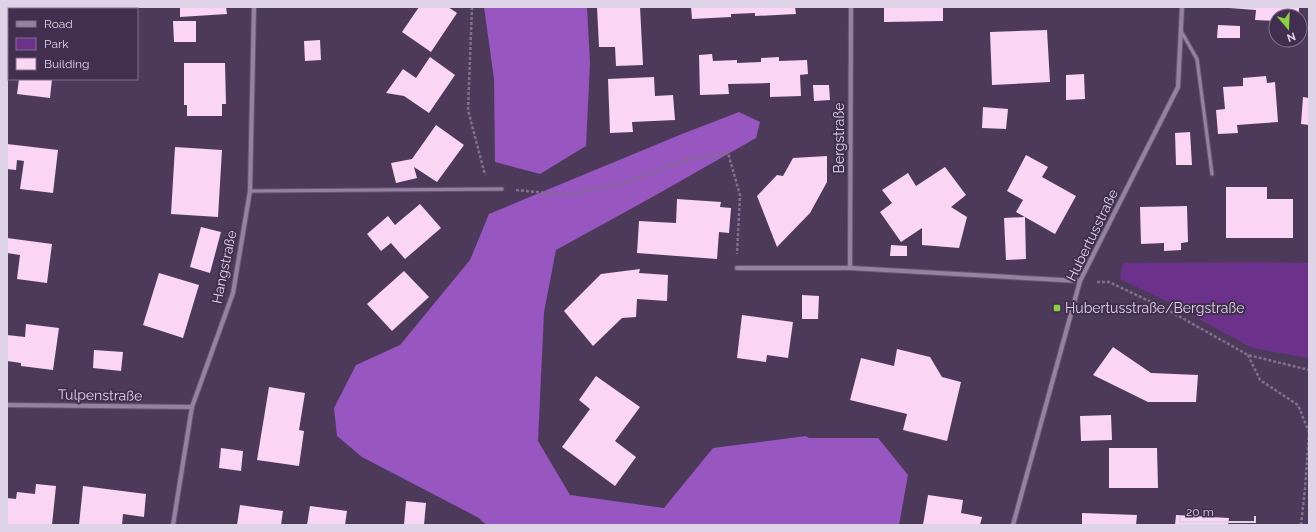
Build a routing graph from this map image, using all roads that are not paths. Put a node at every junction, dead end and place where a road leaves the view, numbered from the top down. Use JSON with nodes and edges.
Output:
{"nodes":[{"id":1,"x":254,"y":7,"type":"edge"},
{"id":2,"x":851,"y":7,"type":"edge"},
{"id":3,"x":1182,"y":7,"type":"edge"},
{"id":4,"x":1181,"y":31,"type":"junction"},
{"id":5,"x":1212,"y":174,"type":"dead end"},
{"id":6,"x":502,"y":189,"type":"road end"},
{"id":7,"x":250,"y":191,"type":"junction"},
{"id":8,"x":737,"y":268,"type":"road end"},
{"id":9,"x":850,"y":268,"type":"junction"},
{"id":10,"x":1080,"y":281,"type":"junction"},
{"id":11,"x":7,"y":405,"type":"edge"},
{"id":12,"x":192,"y":407,"type":"junction"},
{"id":13,"x":173,"y":525,"type":"edge"},
{"id":14,"x":1013,"y":525,"type":"edge"}],
"edges":[{"from":1,"to":7,"type":"street","name":"Hangstraße"},
{"from":2,"to":9,"type":"street","name":"Bergstraße"},
{"from":3,"to":4,"type":"street","name":"Hubertusstraße"},
{"from":4,"to":5,"type":"lane"},
{"from":4,"to":10,"type":"street","name":"Hubertusstraße"},
{"from":6,"to":7,"type":"lane"},
{"from":7,"to":12,"type":"street","name":"Hangstraße"},
{"from":8,"to":9,"type":"street"},
{"from":9,"to":10,"type":"street"},
{"from":10,"to":14,"type":"street","name":"Hubertusstraße"},
{"from":11,"to":12,"type":"street","name":"Tulpenstraße"},
{"from":12,"to":13,"type":"street","name":"Hangstraße"}]}
